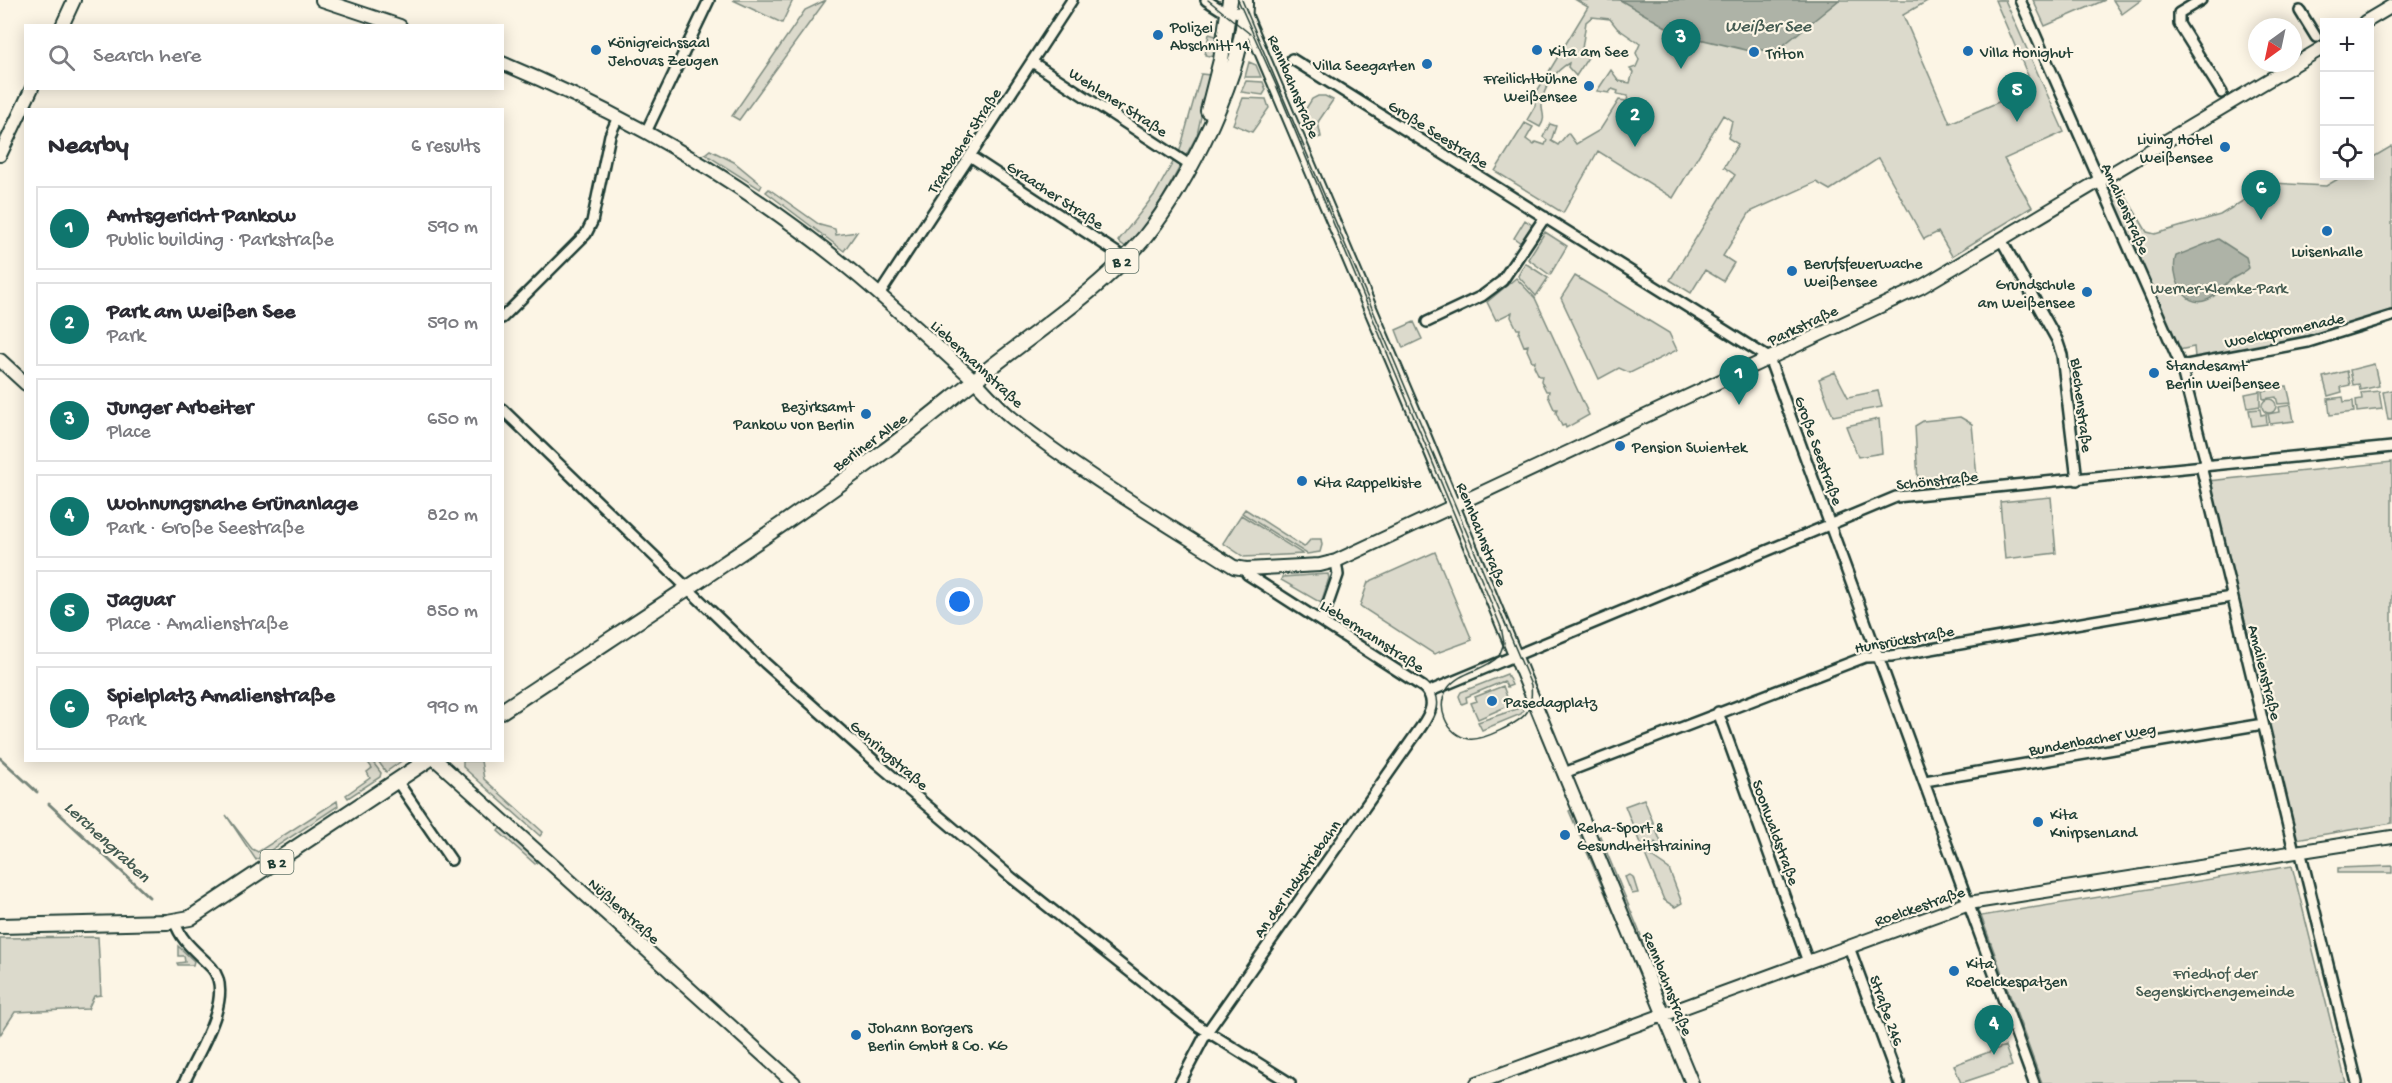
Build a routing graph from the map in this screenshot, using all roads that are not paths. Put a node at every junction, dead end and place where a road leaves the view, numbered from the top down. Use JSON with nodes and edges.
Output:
{"nodes":[{"id":1,"x":74,"y":0,"type":"edge"},
{"id":2,"x":322,"y":0,"type":"edge"},
{"id":3,"x":709,"y":0,"type":"edge"},
{"id":4,"x":1072,"y":0,"type":"edge"},
{"id":5,"x":1206,"y":0,"type":"edge"},
{"id":6,"x":1240,"y":0,"type":"edge"},
{"id":7,"x":2020,"y":0,"type":"edge"},
{"id":8,"x":2200,"y":0,"type":"edge"},
{"id":9,"x":1229,"y":5,"type":"edge"},
{"id":10,"x":2392,"y":6,"type":"edge"},
{"id":11,"x":1245,"y":7,"type":"edge"},
{"id":12,"x":2300,"y":11,"type":"dead end"},
{"id":13,"x":2372,"y":18,"type":"edge"},
{"id":14,"x":63,"y":24,"type":"edge"},
{"id":15,"x":394,"y":24,"type":"edge"},
{"id":16,"x":2316,"y":37,"type":"dead end"},
{"id":17,"x":2320,"y":50,"type":"edge"},
{"id":18,"x":1292,"y":59,"type":"dead end"},
{"id":19,"x":1032,"y":62,"type":"junction"},
{"id":20,"x":504,"y":64,"type":"edge"},
{"id":21,"x":31,"y":90,"type":"edge"},
{"id":22,"x":2222,"y":93,"type":"dead end"},
{"id":23,"x":618,"y":117,"type":"junction"},
{"id":24,"x":646,"y":132,"type":"junction"},
{"id":25,"x":1201,"y":142,"type":"junction"},
{"id":26,"x":0,"y":155,"type":"edge"},
{"id":27,"x":970,"y":156,"type":"junction"},
{"id":28,"x":1191,"y":166,"type":"junction"},
{"id":29,"x":2099,"y":182,"type":"junction"},
{"id":30,"x":1545,"y":217,"type":"junction"},
{"id":31,"x":2002,"y":241,"type":"junction"},
{"id":32,"x":1125,"y":258,"type":"junction"},
{"id":33,"x":879,"y":295,"type":"junction"},
{"id":34,"x":2392,"y":315,"type":"edge"},
{"id":35,"x":504,"y":316,"type":"edge"},
{"id":36,"x":1427,"y":322,"type":"dead end"},
{"id":37,"x":1769,"y":358,"type":"junction"},
{"id":38,"x":0,"y":360,"type":"edge"},
{"id":39,"x":2181,"y":366,"type":"junction"},
{"id":40,"x":974,"y":381,"type":"junction"},
{"id":41,"x":24,"y":382,"type":"edge"},
{"id":42,"x":504,"y":411,"type":"edge"},
{"id":43,"x":2392,"y":447,"type":"edge"},
{"id":44,"x":2204,"y":466,"type":"junction"},
{"id":45,"x":2077,"y":480,"type":"junction"},
{"id":46,"x":1453,"y":504,"type":"junction"},
{"id":47,"x":1831,"y":524,"type":"junction"},
{"id":48,"x":1336,"y":561,"type":"junction"},
{"id":49,"x":1246,"y":569,"type":"junction"},
{"id":50,"x":687,"y":587,"type":"junction"},
{"id":51,"x":2231,"y":597,"type":"junction"},
{"id":52,"x":1322,"y":621,"type":"junction"},
{"id":53,"x":1880,"y":655,"type":"junction"},
{"id":54,"x":1515,"y":656,"type":"junction"},
{"id":55,"x":1428,"y":692,"type":"junction"},
{"id":56,"x":504,"y":710,"type":"edge"},
{"id":57,"x":1718,"y":712,"type":"junction"},
{"id":58,"x":2263,"y":724,"type":"junction"},
{"id":59,"x":426,"y":762,"type":"edge"},
{"id":60,"x":438,"y":762,"type":"edge"},
{"id":61,"x":1564,"y":773,"type":"junction"},
{"id":62,"x":397,"y":781,"type":"junction"},
{"id":63,"x":1925,"y":782,"type":"junction"},
{"id":64,"x":2392,"y":837,"type":"edge"},
{"id":65,"x":2297,"y":850,"type":"junction"},
{"id":66,"x":451,"y":860,"type":"dead end"},
{"id":67,"x":1969,"y":903,"type":"junction"},
{"id":68,"x":171,"y":922,"type":"junction"},
{"id":69,"x":0,"y":926,"type":"edge"},
{"id":70,"x":1849,"y":947,"type":"junction"},
{"id":71,"x":1808,"y":962,"type":"junction"},
{"id":72,"x":1664,"y":1016,"type":"junction"},
{"id":73,"x":1207,"y":1032,"type":"junction"},
{"id":74,"x":184,"y":1083,"type":"edge"},
{"id":75,"x":794,"y":1083,"type":"edge"},
{"id":76,"x":1180,"y":1083,"type":"edge"},
{"id":77,"x":1290,"y":1083,"type":"edge"},
{"id":78,"x":1477,"y":1083,"type":"edge"},
{"id":79,"x":1692,"y":1083,"type":"edge"},
{"id":80,"x":1899,"y":1083,"type":"edge"},
{"id":81,"x":2034,"y":1083,"type":"edge"},
{"id":82,"x":2357,"y":1083,"type":"edge"}],
"edges":[{"from":1,"to":14,"type":"street"},
{"from":2,"to":15,"type":"street"},
{"from":3,"to":24,"type":"street"},
{"from":4,"to":19,"type":"street","name":"Trarbacher Straße"},
{"from":5,"to":9,"type":"street"},
{"from":6,"to":11,"type":"main road","name":"Rennbahnstraße"},
{"from":7,"to":29,"type":"street","name":"Amalienstraße"},
{"from":8,"to":22,"type":"street"},
{"from":9,"to":11,"type":"street"},
{"from":9,"to":25,"type":"main road","name":"Berliner Allee","number":"B 2"},
{"from":10,"to":13,"type":"street"},
{"from":11,"to":25,"type":"main road","name":"Berliner Allee","number":"B 2"},
{"from":11,"to":46,"type":"street","name":"Rennbahnstraße"},
{"from":12,"to":16,"type":"street"},
{"from":17,"to":29,"type":"street","name":"Parkstraße"},
{"from":18,"to":30,"type":"street","name":"Große Seestraße"},
{"from":19,"to":27,"type":"street","name":"Trarbacher Straße"},
{"from":19,"to":28,"type":"street","name":"Wehlener Straße"},
{"from":20,"to":23,"type":"street","name":"Liebermannstraße"},
{"from":21,"to":26,"type":"street"},
{"from":23,"to":24,"type":"street","name":"Liebermannstraße"},
{"from":23,"to":35,"type":"street"},
{"from":24,"to":33,"type":"street","name":"Liebermannstraße"},
{"from":25,"to":28,"type":"main road","name":"Berliner Allee","number":"B 2"},
{"from":27,"to":32,"type":"street","name":"Graacher Straße"},
{"from":27,"to":33,"type":"street","name":"Trarbacher Straße"},
{"from":28,"to":32,"type":"main road","name":"Berliner Allee","number":"B 2"},
{"from":29,"to":31,"type":"street","name":"Parkstraße"},
{"from":29,"to":39,"type":"street","name":"Amalienstraße"},
{"from":30,"to":36,"type":"street"},
{"from":30,"to":37,"type":"street","name":"Große Seestraße"},
{"from":31,"to":37,"type":"street","name":"Parkstraße"},
{"from":31,"to":45,"type":"street","name":"Blechenstraße"},
{"from":32,"to":40,"type":"main road","name":"Berliner Allee","number":"B 2"},
{"from":33,"to":40,"type":"street","name":"Liebermannstraße"},
{"from":34,"to":39,"type":"street","name":"Woelckpromenade"},
{"from":37,"to":46,"type":"street","name":"Parkstraße"},
{"from":37,"to":47,"type":"street","name":"Große Seestraße"},
{"from":38,"to":41,"type":"street"},
{"from":39,"to":44,"type":"street","name":"Amalienstraße"},
{"from":40,"to":49,"type":"street","name":"Liebermannstraße"},
{"from":40,"to":50,"type":"main road","name":"Berliner Allee","number":"B 2"},
{"from":42,"to":50,"type":"street","name":"Gehringstraße"},
{"from":43,"to":44,"type":"street","name":"Schönstraße"},
{"from":44,"to":45,"type":"street","name":"Schönstraße"},
{"from":44,"to":51,"type":"street","name":"Amalienstraße"},
{"from":45,"to":47,"type":"street","name":"Schönstraße"},
{"from":46,"to":48,"type":"street","name":"Parkstraße"},
{"from":46,"to":54,"type":"street","name":"Rennbahnstraße"},
{"from":47,"to":53,"type":"street","name":"Große Seestraße"},
{"from":47,"to":54,"type":"street","name":"Schönstraße"},
{"from":48,"to":49,"type":"street","name":"Parkstraße"},
{"from":48,"to":52,"type":"street"},
{"from":49,"to":52,"type":"street","name":"Liebermannstraße"},
{"from":50,"to":56,"type":"main road","name":"Berliner Allee","number":"B 2"},
{"from":50,"to":73,"type":"street","name":"Gehringstraße"},
{"from":51,"to":53,"type":"street","name":"Hunsrückstraße"},
{"from":51,"to":58,"type":"street","name":"Amalienstraße"},
{"from":52,"to":55,"type":"street","name":"Liebermannstraße"},
{"from":53,"to":57,"type":"street","name":"Hunsrückstraße"},
{"from":53,"to":63,"type":"street","name":"Große Seestraße"},
{"from":54,"to":55,"type":"street"},
{"from":54,"to":61,"type":"street","name":"Rennbahnstraße"},
{"from":55,"to":73,"type":"street","name":"An der Industriebahn"},
{"from":57,"to":61,"type":"street","name":"Hunsrückstraße"},
{"from":57,"to":71,"type":"street","name":"Soonwaldstraße"},
{"from":58,"to":63,"type":"street","name":"Bundenbacher Weg"},
{"from":58,"to":65,"type":"street","name":"Amalienstraße"},
{"from":59,"to":62,"type":"main road","number":"B 2"},
{"from":60,"to":75,"type":"street","name":"Nüßlerstraße"},
{"from":61,"to":72,"type":"street","name":"Rennbahnstraße"},
{"from":62,"to":66,"type":"street"},
{"from":62,"to":68,"type":"main road","number":"B 2"},
{"from":63,"to":67,"type":"street","name":"Große Seestraße"},
{"from":64,"to":65,"type":"street","name":"Roelckestraße"},
{"from":65,"to":67,"type":"street","name":"Roelckestraße"},
{"from":65,"to":82,"type":"street","name":"Amalienstraße"},
{"from":67,"to":70,"type":"street","name":"Roelckestraße"},
{"from":67,"to":81,"type":"street","name":"Große Seestraße"},
{"from":68,"to":69,"type":"main road","number":"B 2"},
{"from":68,"to":74,"type":"street"},
{"from":70,"to":71,"type":"street","name":"Roelckestraße"},
{"from":70,"to":80,"type":"street","name":"Straße 246"},
{"from":71,"to":72,"type":"street","name":"Roelckestraße"},
{"from":72,"to":78,"type":"street","name":"Roelckestraße"},
{"from":72,"to":79,"type":"street","name":"Rennbahnstraße"},
{"from":73,"to":76,"type":"street","name":"An der Industriebahn"},
{"from":73,"to":77,"type":"street","name":"Gehringstraße"}]}
